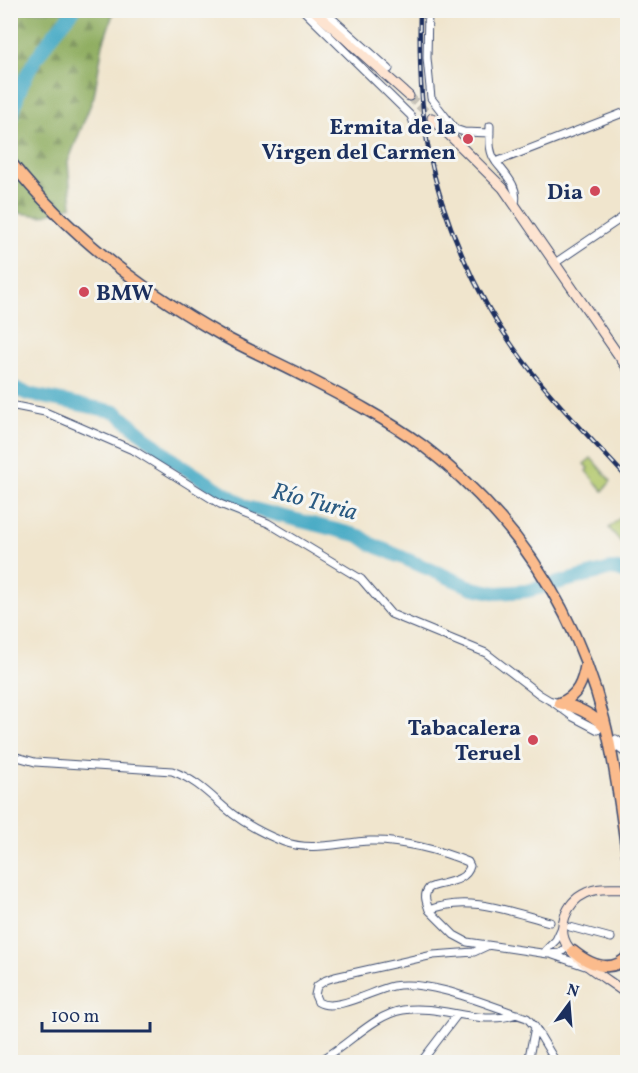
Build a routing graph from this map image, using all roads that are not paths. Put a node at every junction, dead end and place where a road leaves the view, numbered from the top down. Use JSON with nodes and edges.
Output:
{"nodes":[{"id":1,"x":303,"y":10,"type":"edge"},
{"id":2,"x":313,"y":10,"type":"edge"},
{"id":3,"x":323,"y":10,"type":"edge"},
{"id":4,"x":428,"y":10,"type":"edge"},
{"id":5,"x":389,"y":69,"type":"dead end"},
{"id":6,"x":409,"y":96,"type":"tunnel mouth"},
{"id":7,"x":627,"y":111,"type":"edge"},
{"id":8,"x":432,"y":118,"type":"tunnel mouth"},
{"id":9,"x":417,"y":132,"type":"dead end"},
{"id":10,"x":496,"y":162,"type":"junction"},
{"id":11,"x":13,"y":165,"type":"edge"},
{"id":12,"x":515,"y":203,"type":"junction"},
{"id":13,"x":626,"y":215,"type":"dead end"},
{"id":14,"x":555,"y":263,"type":"junction"},
{"id":15,"x":627,"y":369,"type":"edge"},
{"id":16,"x":10,"y":405,"type":"edge"},
{"id":17,"x":586,"y":663,"type":"junction"},
{"id":18,"x":554,"y":701,"type":"junction"},
{"id":19,"x":608,"y":736,"type":"junction"},
{"id":20,"x":627,"y":748,"type":"edge"},
{"id":21,"x":10,"y":755,"type":"edge"},
{"id":22,"x":627,"y":755,"type":"edge"},
{"id":23,"x":614,"y":768,"type":"junction"},
{"id":24,"x":627,"y":819,"type":"edge"},
{"id":25,"x":627,"y":860,"type":"edge"},
{"id":26,"x":627,"y":890,"type":"edge"},
{"id":27,"x":429,"y":910,"type":"junction"},
{"id":28,"x":550,"y":922,"type":"dead end"},
{"id":29,"x":567,"y":924,"type":"junction"},
{"id":30,"x":611,"y":938,"type":"dead end"},
{"id":31,"x":487,"y":946,"type":"junction"},
{"id":32,"x":570,"y":949,"type":"junction"},
{"id":33,"x":545,"y":952,"type":"junction"},
{"id":34,"x":627,"y":956,"type":"edge"},
{"id":35,"x":597,"y":972,"type":"junction"},
{"id":36,"x":627,"y":994,"type":"edge"},
{"id":37,"x":517,"y":1014,"type":"junction"},
{"id":38,"x":457,"y":1015,"type":"junction"},
{"id":39,"x":535,"y":1027,"type":"junction"},
{"id":40,"x":333,"y":1059,"type":"edge"},
{"id":41,"x":317,"y":1062,"type":"edge"},
{"id":42,"x":421,"y":1062,"type":"edge"},
{"id":43,"x":528,"y":1062,"type":"edge"},
{"id":44,"x":556,"y":1062,"type":"edge"}],
"edges":[{"from":1,"to":9,"type":"street"},
{"from":2,"to":6,"type":"main road"},
{"from":3,"to":5,"type":"street"},
{"from":4,"to":10,"type":"street"},
{"from":7,"to":10,"type":"street"},
{"from":8,"to":12,"type":"main road"},
{"from":10,"to":12,"type":"street"},
{"from":11,"to":17,"type":"highway"},
{"from":12,"to":14,"type":"main road"},
{"from":13,"to":14,"type":"street"},
{"from":14,"to":15,"type":"main road"},
{"from":16,"to":18,"type":"street"},
{"from":17,"to":18,"type":"highway"},
{"from":17,"to":19,"type":"highway"},
{"from":18,"to":19,"type":"highway"},
{"from":19,"to":20,"type":"street"},
{"from":19,"to":22,"type":"street"},
{"from":19,"to":23,"type":"highway"},
{"from":21,"to":27,"type":"street"},
{"from":23,"to":24,"type":"highway"},
{"from":23,"to":25,"type":"highway"},
{"from":26,"to":29,"type":"main road"},
{"from":27,"to":28,"type":"street"},
{"from":27,"to":31,"type":"street"},
{"from":29,"to":30,"type":"street"},
{"from":29,"to":32,"type":"main road"},
{"from":29,"to":33,"type":"street"},
{"from":31,"to":33,"type":"street"},
{"from":31,"to":37,"type":"street"},
{"from":32,"to":33,"type":"street"},
{"from":32,"to":34,"type":"highway"},
{"from":32,"to":35,"type":"main road"},
{"from":33,"to":35,"type":"street"},
{"from":35,"to":36,"type":"main road"},
{"from":37,"to":38,"type":"street"},
{"from":37,"to":39,"type":"street"},
{"from":38,"to":40,"type":"street"},
{"from":38,"to":42,"type":"street"},
{"from":39,"to":43,"type":"street"},
{"from":39,"to":44,"type":"street"},
{"from":40,"to":41,"type":"street"}]}
